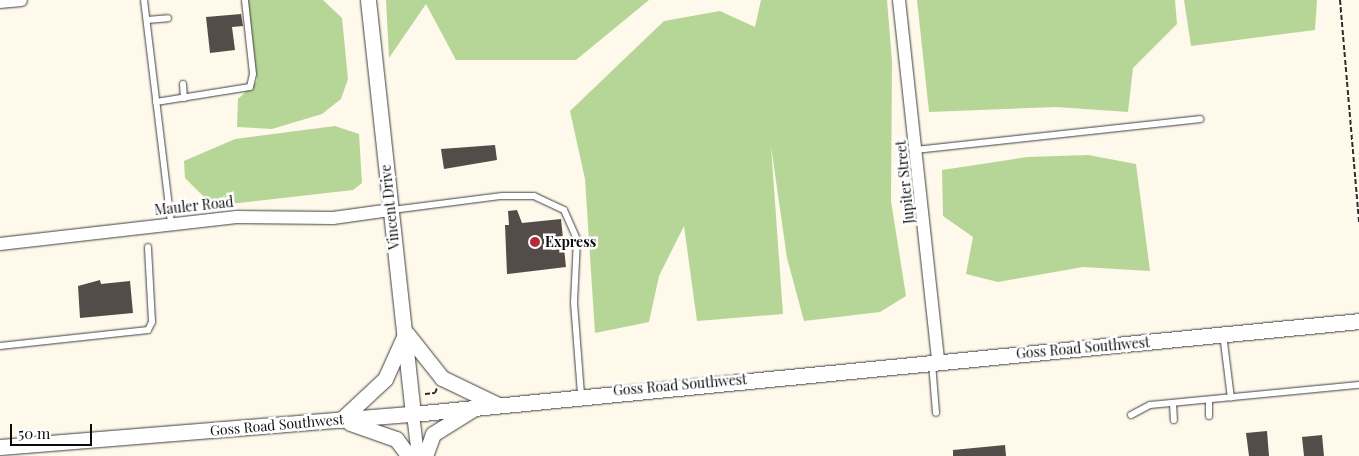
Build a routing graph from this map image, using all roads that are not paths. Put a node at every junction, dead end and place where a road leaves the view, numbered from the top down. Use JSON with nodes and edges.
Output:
{"nodes":[{"id":1,"x":21,"y":0,"type":"edge"},
{"id":2,"x":144,"y":0,"type":"edge"},
{"id":3,"x":244,"y":0,"type":"edge"},
{"id":4,"x":368,"y":0,"type":"edge"},
{"id":5,"x":899,"y":0,"type":"edge"},
{"id":6,"x":0,"y":2,"type":"edge"},
{"id":7,"x":168,"y":18,"type":"dead end"},
{"id":8,"x":147,"y":20,"type":"junction"},
{"id":9,"x":183,"y":84,"type":"dead end"},
{"id":10,"x":184,"y":98,"type":"junction"},
{"id":11,"x":156,"y":102,"type":"junction"},
{"id":12,"x":1200,"y":119,"type":"dead end"},
{"id":13,"x":916,"y":150,"type":"junction"},
{"id":14,"x":391,"y":210,"type":"junction"},
{"id":15,"x":171,"y":223,"type":"junction"},
{"id":16,"x":0,"y":244,"type":"edge"},
{"id":17,"x":148,"y":247,"type":"dead end"},
{"id":18,"x":1359,"y":321,"type":"edge"},
{"id":19,"x":406,"y":333,"type":"junction"},
{"id":20,"x":1224,"y":334,"type":"junction"},
{"id":21,"x":0,"y":346,"type":"edge"},
{"id":22,"x":935,"y":361,"type":"junction"},
{"id":23,"x":1359,"y":385,"type":"edge"},
{"id":24,"x":581,"y":395,"type":"junction"},
{"id":25,"x":1231,"y":398,"type":"junction"},
{"id":26,"x":1209,"y":400,"type":"junction"},
{"id":27,"x":1173,"y":403,"type":"junction"},
{"id":28,"x":498,"y":405,"type":"junction"},
{"id":29,"x":477,"y":407,"type":"junction"},
{"id":30,"x":413,"y":414,"type":"junction"},
{"id":31,"x":936,"y":414,"type":"dead end"},
{"id":32,"x":1130,"y":415,"type":"dead end"},
{"id":33,"x":1209,"y":416,"type":"dead end"},
{"id":34,"x":341,"y":420,"type":"junction"},
{"id":35,"x":1174,"y":420,"type":"dead end"},
{"id":36,"x":0,"y":447,"type":"edge"},
{"id":37,"x":409,"y":456,"type":"edge"},
{"id":38,"x":418,"y":456,"type":"edge"},
{"id":39,"x":425,"y":456,"type":"edge"}],
"edges":[{"from":1,"to":6,"type":"street"},
{"from":2,"to":8,"type":"lane"},
{"from":3,"to":10,"type":"lane"},
{"from":4,"to":14,"type":"street","name":"Vincent Drive"},
{"from":5,"to":13,"type":"street","name":"Jupiter Street"},
{"from":7,"to":8,"type":"lane"},
{"from":8,"to":11,"type":"lane"},
{"from":9,"to":10,"type":"lane"},
{"from":10,"to":11,"type":"lane"},
{"from":11,"to":15,"type":"lane"},
{"from":12,"to":13,"type":"lane"},
{"from":13,"to":22,"type":"street","name":"Jupiter Street"},
{"from":14,"to":15,"type":"street","name":"Mauler Road"},
{"from":14,"to":19,"type":"street","name":"Vincent Drive"},
{"from":14,"to":24,"type":"lane"},
{"from":15,"to":16,"type":"street","name":"Mauler Road"},
{"from":17,"to":21,"type":"lane"},
{"from":18,"to":20,"type":"street","name":"Goss Road Southwest"},
{"from":19,"to":28,"type":"street"},
{"from":19,"to":30,"type":"street","name":"Vincent Drive"},
{"from":19,"to":34,"type":"street"},
{"from":20,"to":22,"type":"street","name":"Goss Road Southwest"},
{"from":20,"to":25,"type":"lane"},
{"from":22,"to":24,"type":"street","name":"Goss Road Southwest"},
{"from":22,"to":31,"type":"lane"},
{"from":23,"to":25,"type":"lane"},
{"from":24,"to":28,"type":"street","name":"Goss Road Southwest"},
{"from":25,"to":26,"type":"lane"},
{"from":26,"to":27,"type":"lane"},
{"from":26,"to":33,"type":"lane"},
{"from":27,"to":32,"type":"lane"},
{"from":27,"to":35,"type":"lane"},
{"from":28,"to":29,"type":"street","name":"Goss Road Southwest"},
{"from":29,"to":30,"type":"street","name":"Goss Road Southwest"},
{"from":29,"to":39,"type":"street"},
{"from":30,"to":34,"type":"street","name":"Goss Road Southwest"},
{"from":30,"to":38,"type":"street"},
{"from":34,"to":36,"type":"street","name":"Goss Road Southwest"},
{"from":34,"to":37,"type":"street"}]}
